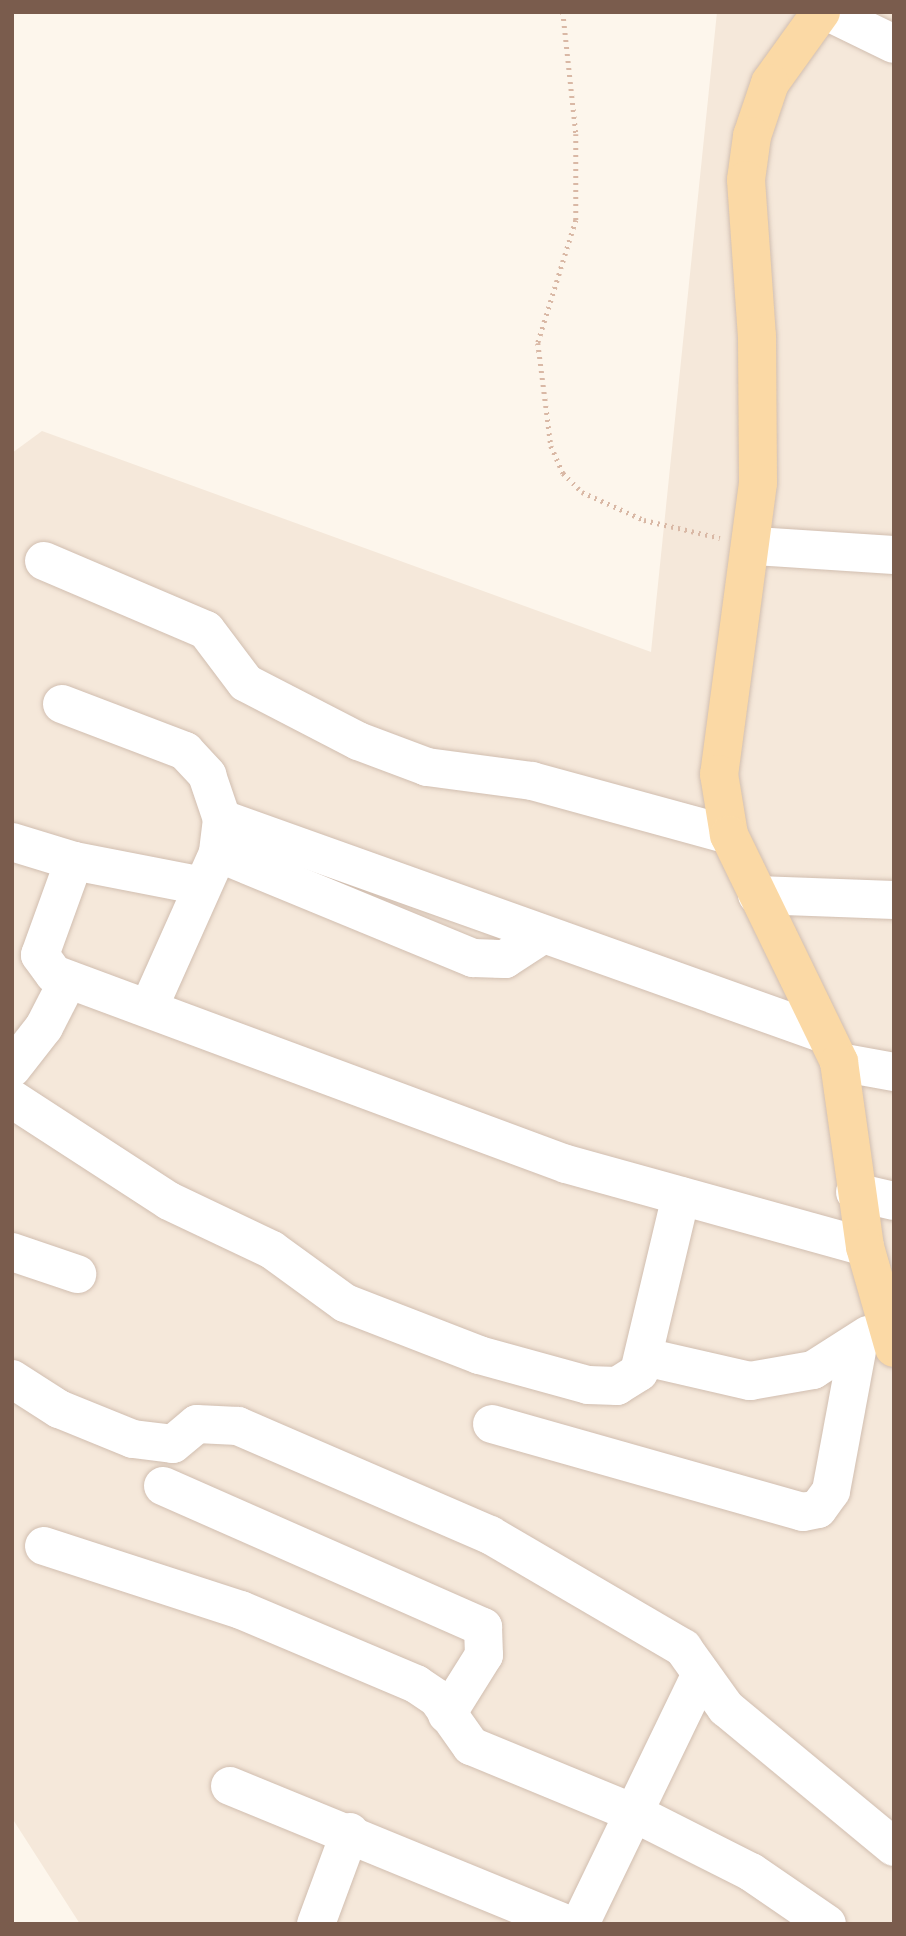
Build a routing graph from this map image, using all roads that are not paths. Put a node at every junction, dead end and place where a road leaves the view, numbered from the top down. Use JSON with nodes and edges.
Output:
{"nodes":[{"id":1,"x":821,"y":12,"type":"edge"},
{"id":2,"x":828,"y":12,"type":"edge"},
{"id":3,"x":894,"y":44,"type":"edge"},
{"id":4,"x":755,"y":546,"type":"junction"},
{"id":5,"x":894,"y":555,"type":"edge"},
{"id":6,"x":44,"y":561,"type":"dead end"},
{"id":7,"x":62,"y":704,"type":"dead end"},
{"id":8,"x":729,"y":835,"type":"junction"},
{"id":9,"x":12,"y":842,"type":"edge"},
{"id":10,"x":215,"y":853,"type":"junction"},
{"id":11,"x":74,"y":861,"type":"junction"},
{"id":12,"x":757,"y":895,"type":"junction"},
{"id":13,"x":894,"y":900,"type":"edge"},
{"id":14,"x":68,"y":980,"type":"junction"},
{"id":15,"x":150,"y":1005,"type":"junction"},
{"id":16,"x":831,"y":1048,"type":"junction"},
{"id":17,"x":12,"y":1068,"type":"edge"},
{"id":18,"x":894,"y":1072,"type":"edge"},
{"id":19,"x":12,"y":1099,"type":"edge"},
{"id":20,"x":855,"y":1192,"type":"junction"},
{"id":21,"x":681,"y":1196,"type":"junction"},
{"id":22,"x":894,"y":1201,"type":"edge"},
{"id":23,"x":865,"y":1247,"type":"junction"},
{"id":24,"x":12,"y":1252,"type":"edge"},
{"id":25,"x":77,"y":1274,"type":"dead end"},
{"id":26,"x":879,"y":1336,"type":"edge"},
{"id":27,"x":645,"y":1357,"type":"junction"},
{"id":28,"x":12,"y":1379,"type":"edge"},
{"id":29,"x":492,"y":1424,"type":"dead end"},
{"id":30,"x":163,"y":1486,"type":"dead end"},
{"id":31,"x":44,"y":1546,"type":"dead end"},
{"id":32,"x":701,"y":1674,"type":"junction"},
{"id":33,"x":447,"y":1714,"type":"junction"},
{"id":34,"x":230,"y":1786,"type":"dead end"},
{"id":35,"x":636,"y":1815,"type":"junction"},
{"id":36,"x":350,"y":1832,"type":"junction"},
{"id":37,"x":894,"y":1847,"type":"edge"},
{"id":38,"x":316,"y":1924,"type":"edge"},
{"id":39,"x":567,"y":1924,"type":"edge"},
{"id":40,"x":580,"y":1924,"type":"edge"},
{"id":41,"x":827,"y":1924,"type":"edge"}],
"edges":[{"from":1,"to":4,"type":"main road"},
{"from":2,"to":3,"type":"street"},
{"from":4,"to":5,"type":"street"},
{"from":4,"to":8,"type":"main road"},
{"from":6,"to":8,"type":"street"},
{"from":7,"to":10,"type":"street"},
{"from":8,"to":12,"type":"main road"},
{"from":9,"to":11,"type":"street"},
{"from":10,"to":11,"type":"street"},
{"from":10,"to":15,"type":"street"},
{"from":10,"to":16,"type":"street"},
{"from":11,"to":14,"type":"street"},
{"from":12,"to":13,"type":"street"},
{"from":12,"to":16,"type":"main road"},
{"from":14,"to":15,"type":"street"},
{"from":14,"to":17,"type":"street"},
{"from":15,"to":21,"type":"street"},
{"from":16,"to":18,"type":"street"},
{"from":16,"to":20,"type":"main road"},
{"from":19,"to":27,"type":"street"},
{"from":20,"to":22,"type":"street"},
{"from":20,"to":23,"type":"main road"},
{"from":21,"to":23,"type":"street"},
{"from":21,"to":27,"type":"street"},
{"from":23,"to":26,"type":"main road"},
{"from":24,"to":25,"type":"street"},
{"from":26,"to":27,"type":"street"},
{"from":26,"to":29,"type":"street"},
{"from":28,"to":32,"type":"street"},
{"from":30,"to":33,"type":"street"},
{"from":31,"to":33,"type":"street"},
{"from":32,"to":35,"type":"street"},
{"from":32,"to":37,"type":"street"},
{"from":33,"to":35,"type":"street"},
{"from":34,"to":36,"type":"street"},
{"from":35,"to":40,"type":"street"},
{"from":35,"to":41,"type":"street"},
{"from":36,"to":38,"type":"street"},
{"from":36,"to":39,"type":"street"}]}
